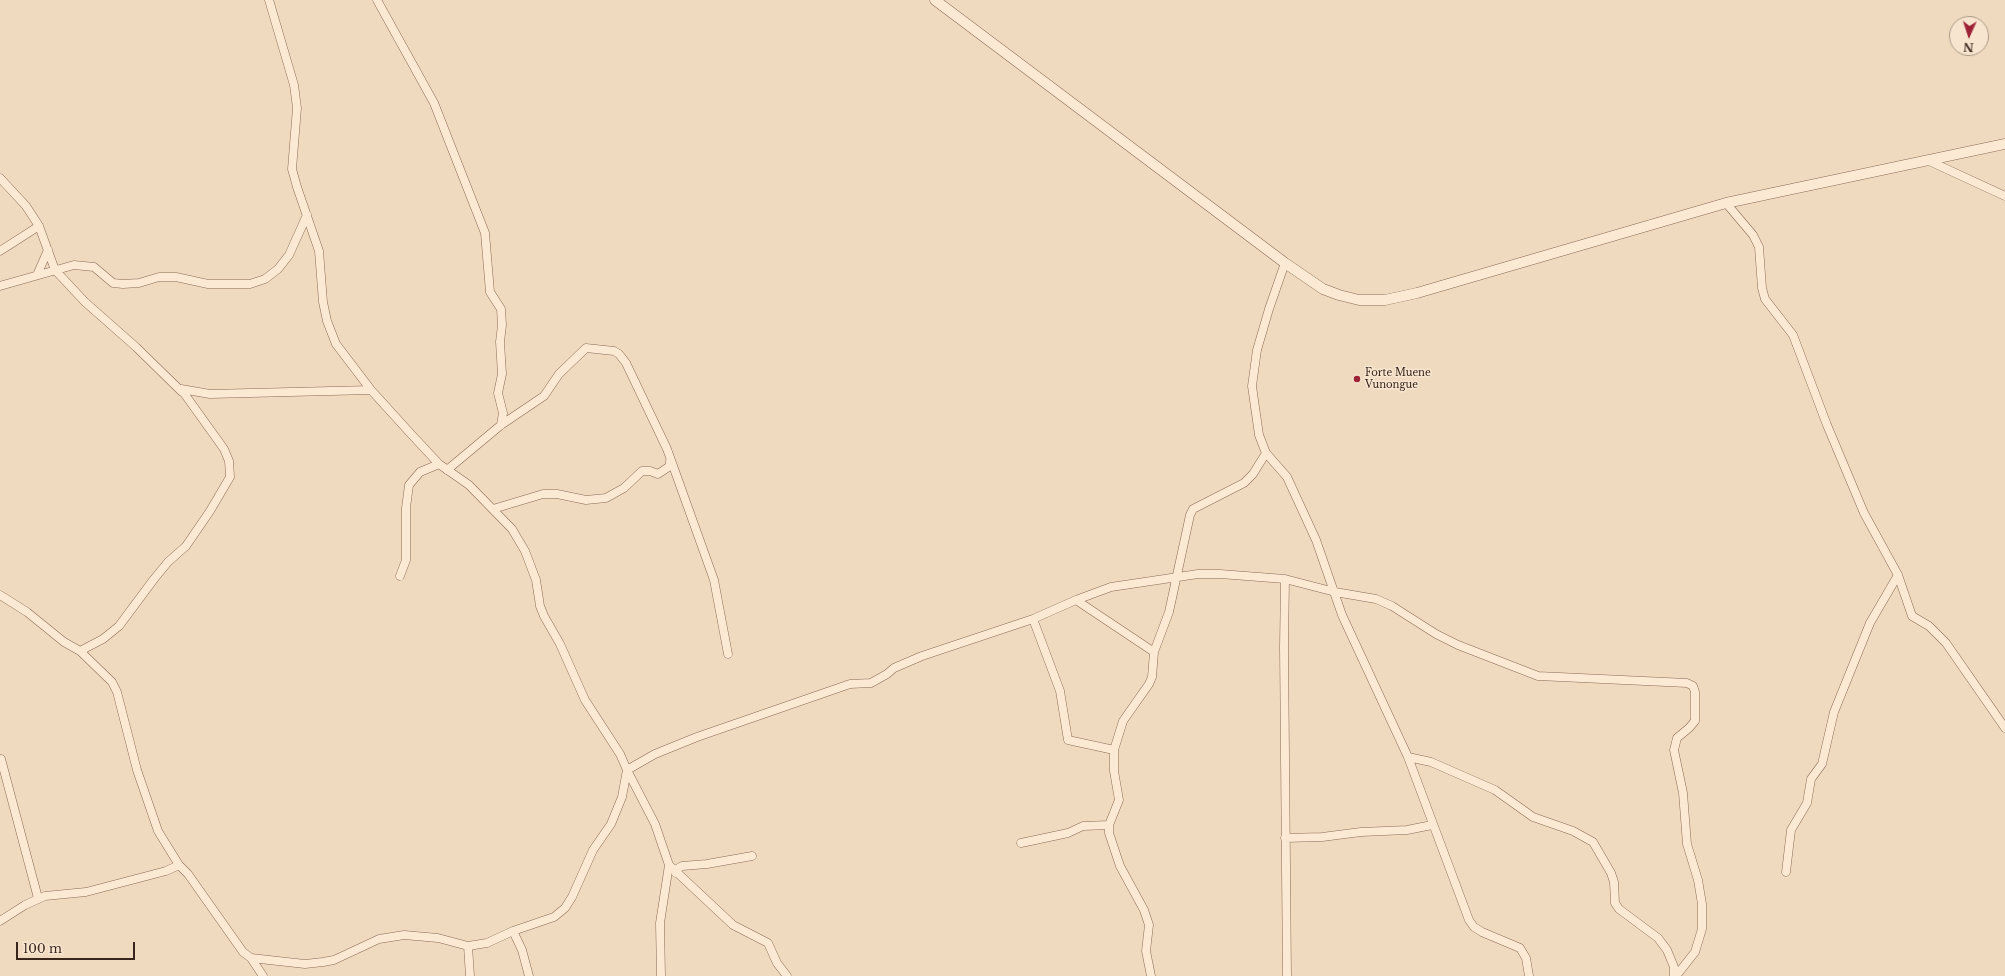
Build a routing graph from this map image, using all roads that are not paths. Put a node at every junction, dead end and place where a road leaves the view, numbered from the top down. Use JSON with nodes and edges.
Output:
{"nodes":[{"id":1,"x":270,"y":0,"type":"edge"},
{"id":2,"x":377,"y":0,"type":"edge"},
{"id":3,"x":935,"y":0,"type":"edge"},
{"id":4,"x":2005,"y":144,"type":"edge"},
{"id":5,"x":1926,"y":160,"type":"junction"},
{"id":6,"x":0,"y":178,"type":"edge"},
{"id":7,"x":2005,"y":196,"type":"edge"},
{"id":8,"x":1726,"y":203,"type":"junction"},
{"id":9,"x":307,"y":215,"type":"junction"},
{"id":10,"x":40,"y":226,"type":"junction"},
{"id":11,"x":0,"y":250,"type":"edge"},
{"id":12,"x":48,"y":250,"type":"junction"},
{"id":13,"x":1285,"y":262,"type":"junction"},
{"id":14,"x":55,"y":270,"type":"junction"},
{"id":15,"x":37,"y":275,"type":"junction"},
{"id":16,"x":0,"y":286,"type":"edge"},
{"id":17,"x":181,"y":390,"type":"junction"},
{"id":18,"x":371,"y":390,"type":"junction"},
{"id":19,"x":501,"y":425,"type":"junction"},
{"id":20,"x":1266,"y":453,"type":"junction"},
{"id":21,"x":670,"y":460,"type":"junction"},
{"id":22,"x":439,"y":464,"type":"junction"},
{"id":23,"x":447,"y":470,"type":"junction"},
{"id":24,"x":492,"y":509,"type":"junction"},
{"id":25,"x":1898,"y":575,"type":"junction"},
{"id":26,"x":400,"y":576,"type":"dead end"},
{"id":27,"x":1178,"y":577,"type":"junction"},
{"id":28,"x":1285,"y":579,"type":"junction"},
{"id":29,"x":1335,"y":592,"type":"junction"},
{"id":30,"x":0,"y":595,"type":"edge"},
{"id":31,"x":1076,"y":600,"type":"junction"},
{"id":32,"x":1033,"y":619,"type":"junction"},
{"id":33,"x":80,"y":651,"type":"junction"},
{"id":34,"x":1154,"y":652,"type":"junction"},
{"id":35,"x":728,"y":654,"type":"dead end"},
{"id":36,"x":2005,"y":728,"type":"edge"},
{"id":37,"x":1114,"y":750,"type":"junction"},
{"id":38,"x":1408,"y":757,"type":"junction"},
{"id":39,"x":1,"y":760,"type":"edge"},
{"id":40,"x":627,"y":770,"type":"junction"},
{"id":41,"x":1109,"y":825,"type":"junction"},
{"id":42,"x":1432,"y":825,"type":"junction"},
{"id":43,"x":1285,"y":838,"type":"junction"},
{"id":44,"x":1021,"y":843,"type":"dead end"},
{"id":45,"x":752,"y":856,"type":"dead end"},
{"id":46,"x":179,"y":865,"type":"junction"},
{"id":47,"x":669,"y":865,"type":"junction"},
{"id":48,"x":1786,"y":872,"type":"dead end"},
{"id":49,"x":676,"y":873,"type":"junction"},
{"id":50,"x":38,"y":898,"type":"junction"},
{"id":51,"x":0,"y":921,"type":"edge"},
{"id":52,"x":513,"y":931,"type":"junction"},
{"id":53,"x":468,"y":946,"type":"junction"},
{"id":54,"x":251,"y":958,"type":"junction"},
{"id":55,"x":263,"y":976,"type":"edge"},
{"id":56,"x":470,"y":976,"type":"edge"},
{"id":57,"x":529,"y":976,"type":"edge"},
{"id":58,"x":662,"y":976,"type":"edge"},
{"id":59,"x":787,"y":976,"type":"edge"},
{"id":60,"x":1151,"y":976,"type":"edge"},
{"id":61,"x":1287,"y":976,"type":"edge"},
{"id":62,"x":1529,"y":976,"type":"edge"},
{"id":63,"x":1675,"y":976,"type":"edge"}],
"edges":[{"from":1,"to":9,"type":"street"},
{"from":2,"to":19,"type":"street"},
{"from":3,"to":13,"type":"street"},
{"from":4,"to":5,"type":"street"},
{"from":5,"to":7,"type":"street"},
{"from":5,"to":8,"type":"street"},
{"from":6,"to":10,"type":"street"},
{"from":8,"to":13,"type":"street"},
{"from":8,"to":25,"type":"street"},
{"from":9,"to":14,"type":"street"},
{"from":9,"to":18,"type":"street"},
{"from":10,"to":11,"type":"street"},
{"from":10,"to":12,"type":"street"},
{"from":12,"to":14,"type":"street"},
{"from":12,"to":15,"type":"street"},
{"from":13,"to":20,"type":"street"},
{"from":14,"to":15,"type":"street"},
{"from":14,"to":17,"type":"street"},
{"from":15,"to":16,"type":"street"},
{"from":17,"to":18,"type":"street"},
{"from":17,"to":33,"type":"street"},
{"from":18,"to":22,"type":"street"},
{"from":19,"to":21,"type":"street"},
{"from":19,"to":23,"type":"street"},
{"from":20,"to":27,"type":"street"},
{"from":20,"to":29,"type":"street"},
{"from":21,"to":24,"type":"street"},
{"from":21,"to":35,"type":"street"},
{"from":22,"to":23,"type":"street"},
{"from":22,"to":26,"type":"street"},
{"from":23,"to":24,"type":"street"},
{"from":24,"to":40,"type":"street"},
{"from":25,"to":36,"type":"street"},
{"from":25,"to":48,"type":"street"},
{"from":27,"to":28,"type":"street"},
{"from":27,"to":31,"type":"street"},
{"from":27,"to":34,"type":"street"},
{"from":28,"to":29,"type":"street"},
{"from":28,"to":43,"type":"street"},
{"from":29,"to":38,"type":"street"},
{"from":29,"to":63,"type":"street"},
{"from":30,"to":33,"type":"street"},
{"from":31,"to":32,"type":"street"},
{"from":31,"to":34,"type":"street"},
{"from":32,"to":37,"type":"street"},
{"from":32,"to":40,"type":"street"},
{"from":33,"to":46,"type":"street"},
{"from":34,"to":37,"type":"street"},
{"from":37,"to":41,"type":"street"},
{"from":38,"to":42,"type":"street"},
{"from":38,"to":63,"type":"street"},
{"from":39,"to":50,"type":"street"},
{"from":40,"to":47,"type":"street"},
{"from":40,"to":52,"type":"street"},
{"from":41,"to":44,"type":"street"},
{"from":41,"to":60,"type":"street"},
{"from":42,"to":43,"type":"street"},
{"from":42,"to":62,"type":"street"},
{"from":43,"to":61,"type":"street"},
{"from":45,"to":49,"type":"street"},
{"from":46,"to":50,"type":"street"},
{"from":46,"to":54,"type":"street"},
{"from":47,"to":49,"type":"street"},
{"from":47,"to":58,"type":"street"},
{"from":49,"to":59,"type":"street"},
{"from":50,"to":51,"type":"street"},
{"from":52,"to":53,"type":"street"},
{"from":52,"to":57,"type":"street"},
{"from":53,"to":54,"type":"street"},
{"from":53,"to":56,"type":"street"},
{"from":54,"to":55,"type":"street"}]}
